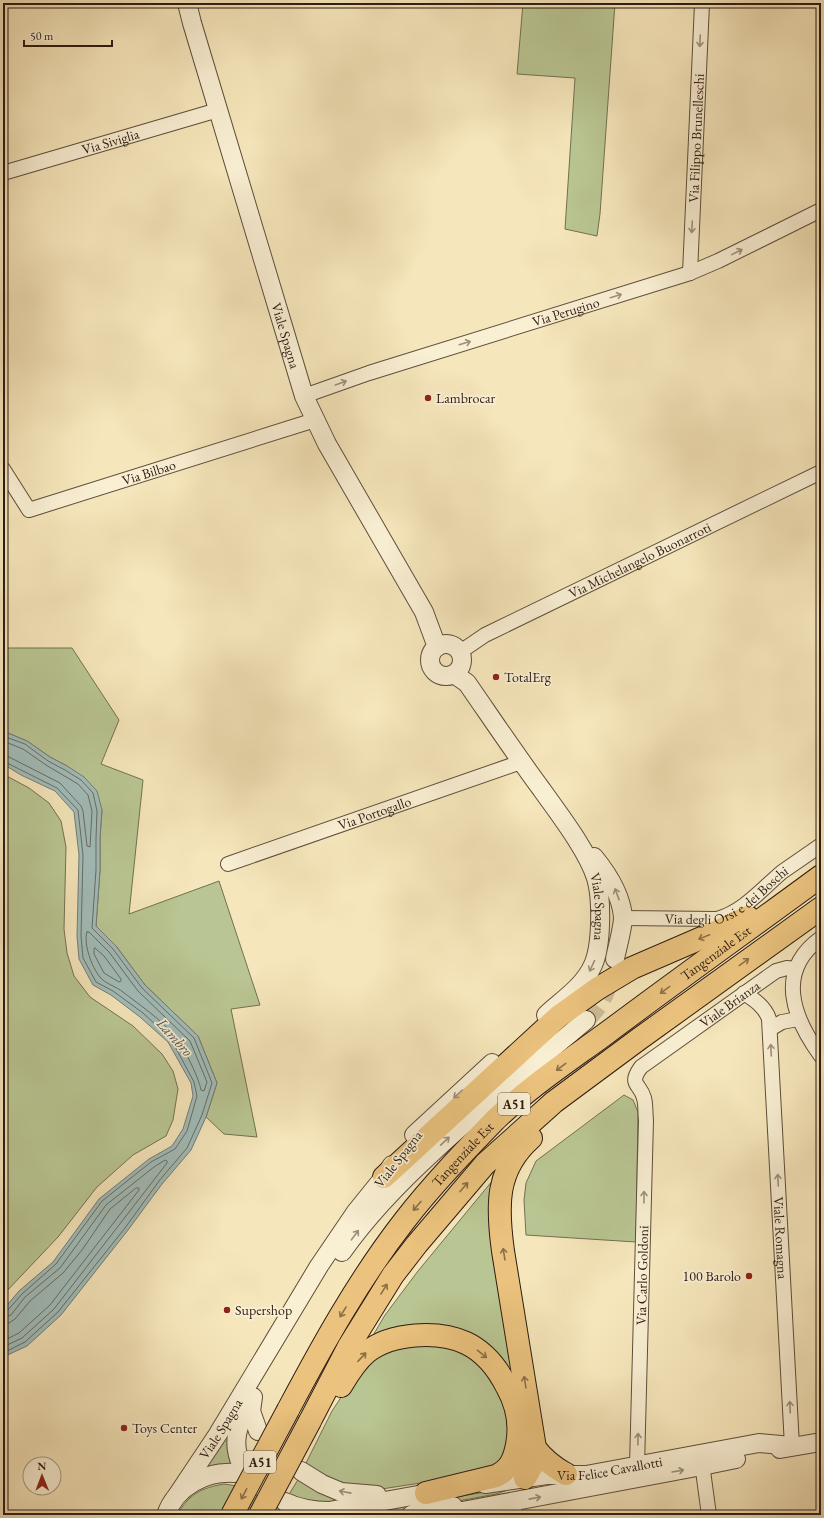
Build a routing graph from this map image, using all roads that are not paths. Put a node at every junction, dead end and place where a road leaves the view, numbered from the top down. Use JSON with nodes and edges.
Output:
{"nodes":[{"id":1,"x":187,"y":3,"type":"edge"},
{"id":2,"x":703,"y":3,"type":"edge"},
{"id":3,"x":218,"y":110,"type":"junction"},
{"id":4,"x":3,"y":173,"type":"edge"},
{"id":5,"x":821,"y":210,"type":"edge"},
{"id":6,"x":690,"y":273,"type":"junction"},
{"id":7,"x":304,"y":396,"type":"junction"},
{"id":8,"x":315,"y":420,"type":"junction"},
{"id":9,"x":3,"y":469,"type":"edge"},
{"id":10,"x":821,"y":472,"type":"edge"},
{"id":11,"x":437,"y":647,"type":"junction"},
{"id":12,"x":460,"y":652,"type":"junction"},
{"id":13,"x":454,"y":674,"type":"junction"},
{"id":14,"x":521,"y":762,"type":"junction"},
{"id":15,"x":566,"y":824,"type":"junction"},
{"id":16,"x":821,"y":845,"type":"edge"},
{"id":17,"x":228,"y":864,"type":"dead end"},
{"id":18,"x":821,"y":866,"type":"edge"},
{"id":19,"x":821,"y":876,"type":"edge"},
{"id":20,"x":821,"y":908,"type":"edge"},
{"id":21,"x":601,"y":916,"type":"junction"},
{"id":22,"x":623,"y":918,"type":"junction"},
{"id":23,"x":821,"y":938,"type":"edge"},
{"id":24,"x":615,"y":959,"type":"tunnel mouth"},
{"id":25,"x":796,"y":969,"type":"junction"},
{"id":26,"x":713,"y":985,"type":"junction"},
{"id":27,"x":744,"y":993,"type":"junction"},
{"id":28,"x":798,"y":1018,"type":"junction"},
{"id":29,"x":586,"y":1020,"type":"tunnel mouth"},
{"id":30,"x":770,"y":1029,"type":"junction"},
{"id":31,"x":821,"y":1056,"type":"edge"},
{"id":32,"x":635,"y":1074,"type":"joint"},
{"id":33,"x":384,"y":1177,"type":"junction"},
{"id":34,"x":253,"y":1395,"type":"junction"},
{"id":35,"x":313,"y":1422,"type":"junction"},
{"id":36,"x":258,"y":1432,"type":"dead end"},
{"id":37,"x":821,"y":1442,"type":"edge"},
{"id":38,"x":792,"y":1446,"type":"junction"},
{"id":39,"x":535,"y":1448,"type":"junction"},
{"id":40,"x":702,"y":1460,"type":"junction"},
{"id":41,"x":301,"y":1471,"type":"dead end"},
{"id":42,"x":638,"y":1472,"type":"junction"},
{"id":43,"x":566,"y":1474,"type":"junction"},
{"id":44,"x":524,"y":1478,"type":"junction"},
{"id":45,"x":426,"y":1494,"type":"junction"},
{"id":46,"x":169,"y":1507,"type":"edge"},
{"id":47,"x":514,"y":1508,"type":"edge"},
{"id":48,"x":281,"y":1509,"type":"edge"},
{"id":49,"x":232,"y":1515,"type":"edge"},
{"id":50,"x":260,"y":1515,"type":"edge"},
{"id":51,"x":411,"y":1515,"type":"edge"},
{"id":52,"x":441,"y":1515,"type":"edge"},
{"id":53,"x":709,"y":1515,"type":"edge"}],
"edges":[{"from":1,"to":3,"type":"street","name":"Viale Spagna"},
{"from":2,"to":6,"type":"street","name":"Via Filippo Brunelleschi","one_way":true},
{"from":3,"to":4,"type":"street","name":"Via Siviglia"},
{"from":3,"to":7,"type":"street","name":"Viale Spagna"},
{"from":6,"to":5,"type":"street","name":"Via Perugino","one_way":true},
{"from":7,"to":6,"type":"street","name":"Via Perugino","one_way":true},
{"from":7,"to":8,"type":"street","name":"Viale Spagna"},
{"from":8,"to":9,"type":"street","name":"Via Bilbao"},
{"from":8,"to":11,"type":"street","name":"Viale Spagna"},
{"from":10,"to":12,"type":"street","name":"Via Michelangelo Buonarroti"},
{"from":11,"to":12,"type":"street"},
{"from":11,"to":13,"type":"street"},
{"from":12,"to":13,"type":"street"},
{"from":13,"to":14,"type":"street","name":"Viale Spagna"},
{"from":14,"to":15,"type":"street","name":"Viale Spagna"},
{"from":14,"to":17,"type":"street","name":"Via Portogallo"},
{"from":15,"to":21,"type":"street","name":"Viale Spagna"},
{"from":22,"to":15,"type":"street","name":"Viale Spagna","one_way":true},
{"from":16,"to":22,"type":"street","name":"Via degli Orsi e dei Boschi"},
{"from":18,"to":33,"type":"highway","one_way":true},
{"from":19,"to":49,"type":"highway","name":"Tangenziale Est","number":"A51","one_way":true,"bridge":true},
{"from":26,"to":20,"type":"highway","name":"Tangenziale Est","number":"A51","one_way":true},
{"from":21,"to":22,"type":"street"},
{"from":21,"to":33,"type":"street","name":"Viale Spagna","one_way":true},
{"from":22,"to":24,"type":"street","name":"Viale Spagna"},
{"from":23,"to":25,"type":"street"},
{"from":25,"to":27,"type":"street","name":"Viale Brianza"},
{"from":25,"to":28,"type":"street"},
{"from":35,"to":26,"type":"highway","name":"Tangenziale Est","number":"A51","one_way":true},
{"from":39,"to":26,"type":"highway","one_way":true},
{"from":27,"to":30,"type":"street","name":"Viale Romagna"},
{"from":27,"to":32,"type":"street","name":"Viale Brianza"},
{"from":28,"to":30,"type":"street"},
{"from":28,"to":31,"type":"street"},
{"from":34,"to":29,"type":"street","name":"Viale Spagna","one_way":true},
{"from":38,"to":30,"type":"street","name":"Viale Romagna","one_way":true},
{"from":42,"to":32,"type":"street","name":"Via Carlo Goldoni","one_way":true},
{"from":33,"to":46,"type":"street","name":"Viale Spagna"},
{"from":34,"to":36,"type":"street"},
{"from":34,"to":46,"type":"street","name":"Viale Spagna"},
{"from":35,"to":45,"type":"highway","one_way":true},
{"from":35,"to":48,"type":"highway"},
{"from":35,"to":50,"type":"highway","name":"Tangenziale Est","number":"A51","bridge":true},
{"from":37,"to":38,"type":"street","name":"Via Felice Cavallotti"},
{"from":38,"to":40,"type":"street","name":"Via Felice Cavallotti"},
{"from":39,"to":43,"type":"highway"},
{"from":39,"to":44,"type":"highway"},
{"from":40,"to":42,"type":"street","name":"Via Felice Cavallotti"},
{"from":40,"to":53,"type":"street"},
{"from":45,"to":41,"type":"street","name":"Via Felice Cavallotti","one_way":true},
{"from":42,"to":43,"type":"street","name":"Via Felice Cavallotti"},
{"from":47,"to":42,"type":"street","name":"Via Felice Cavallotti","one_way":true},
{"from":43,"to":44,"type":"street","name":"Via Felice Cavallotti"},
{"from":44,"to":45,"type":"street","name":"Via Felice Cavallotti"},
{"from":44,"to":51,"type":"street"},
{"from":45,"to":48,"type":"street","name":"Via Felice Cavallotti"},
{"from":47,"to":52,"type":"street","name":"Via Felice Cavallotti"}]}
